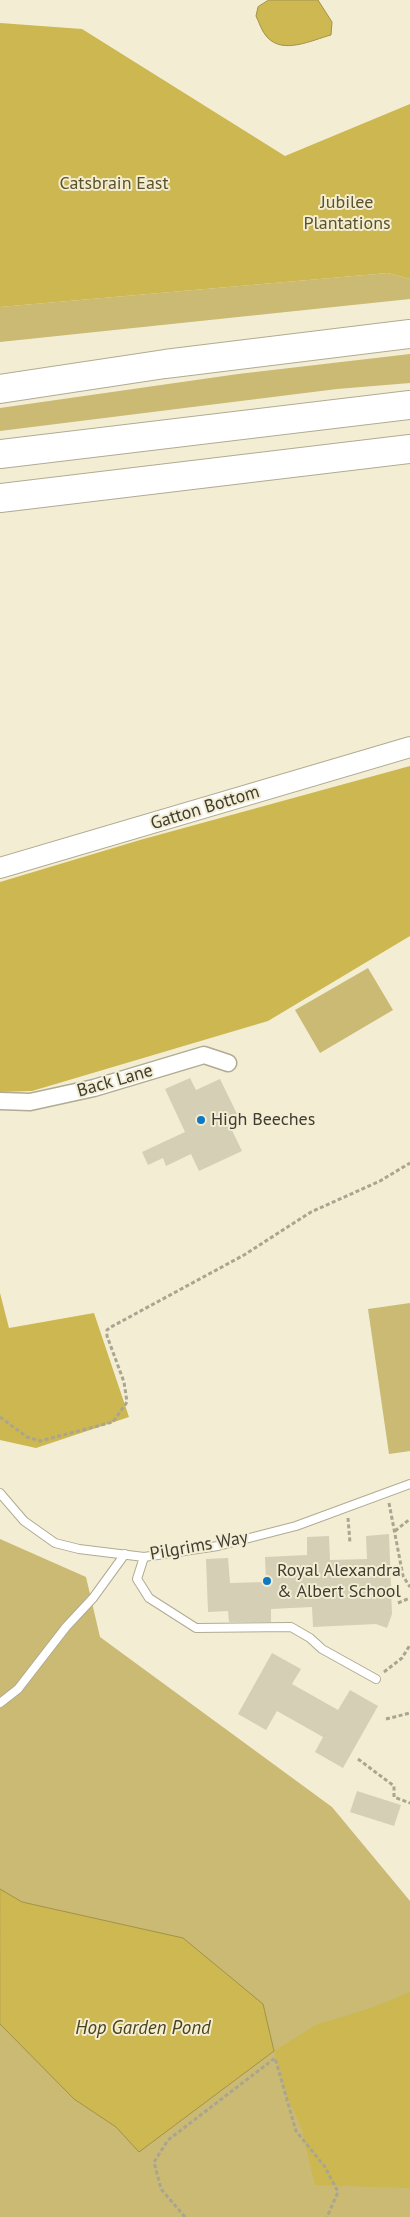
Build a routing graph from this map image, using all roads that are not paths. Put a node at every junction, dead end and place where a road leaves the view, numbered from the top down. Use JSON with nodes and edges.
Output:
{"nodes":[{"id":1,"x":410,"y":334,"type":"edge"},
{"id":2,"x":0,"y":389,"type":"edge"},
{"id":3,"x":410,"y":405,"type":"edge"},
{"id":4,"x":410,"y":449,"type":"edge"},
{"id":5,"x":0,"y":454,"type":"edge"},
{"id":6,"x":0,"y":498,"type":"edge"},
{"id":7,"x":410,"y":747,"type":"edge"},
{"id":8,"x":0,"y":868,"type":"edge"},
{"id":9,"x":228,"y":1063,"type":"dead end"},
{"id":10,"x":0,"y":1101,"type":"edge"},
{"id":11,"x":410,"y":1484,"type":"edge"},
{"id":12,"x":0,"y":1493,"type":"edge"},
{"id":13,"x":125,"y":1554,"type":"junction"},
{"id":14,"x":144,"y":1557,"type":"junction"},
{"id":15,"x":376,"y":1679,"type":"road end"},
{"id":16,"x":0,"y":1703,"type":"edge"}],
"edges":[{"from":1,"to":2,"type":"highway"},
{"from":3,"to":5,"type":"highway"},
{"from":4,"to":6,"type":"highway"},
{"from":7,"to":8,"type":"street","name":"Gatton Bottom"},
{"from":9,"to":10,"type":"street","name":"Back Lane"},
{"from":11,"to":14,"type":"lane","name":"Pilgrims Way"},
{"from":12,"to":13,"type":"lane","name":"Pilgrims Way"},
{"from":13,"to":14,"type":"lane","name":"Pilgrims Way"},
{"from":13,"to":16,"type":"lane"},
{"from":14,"to":15,"type":"lane"}]}
